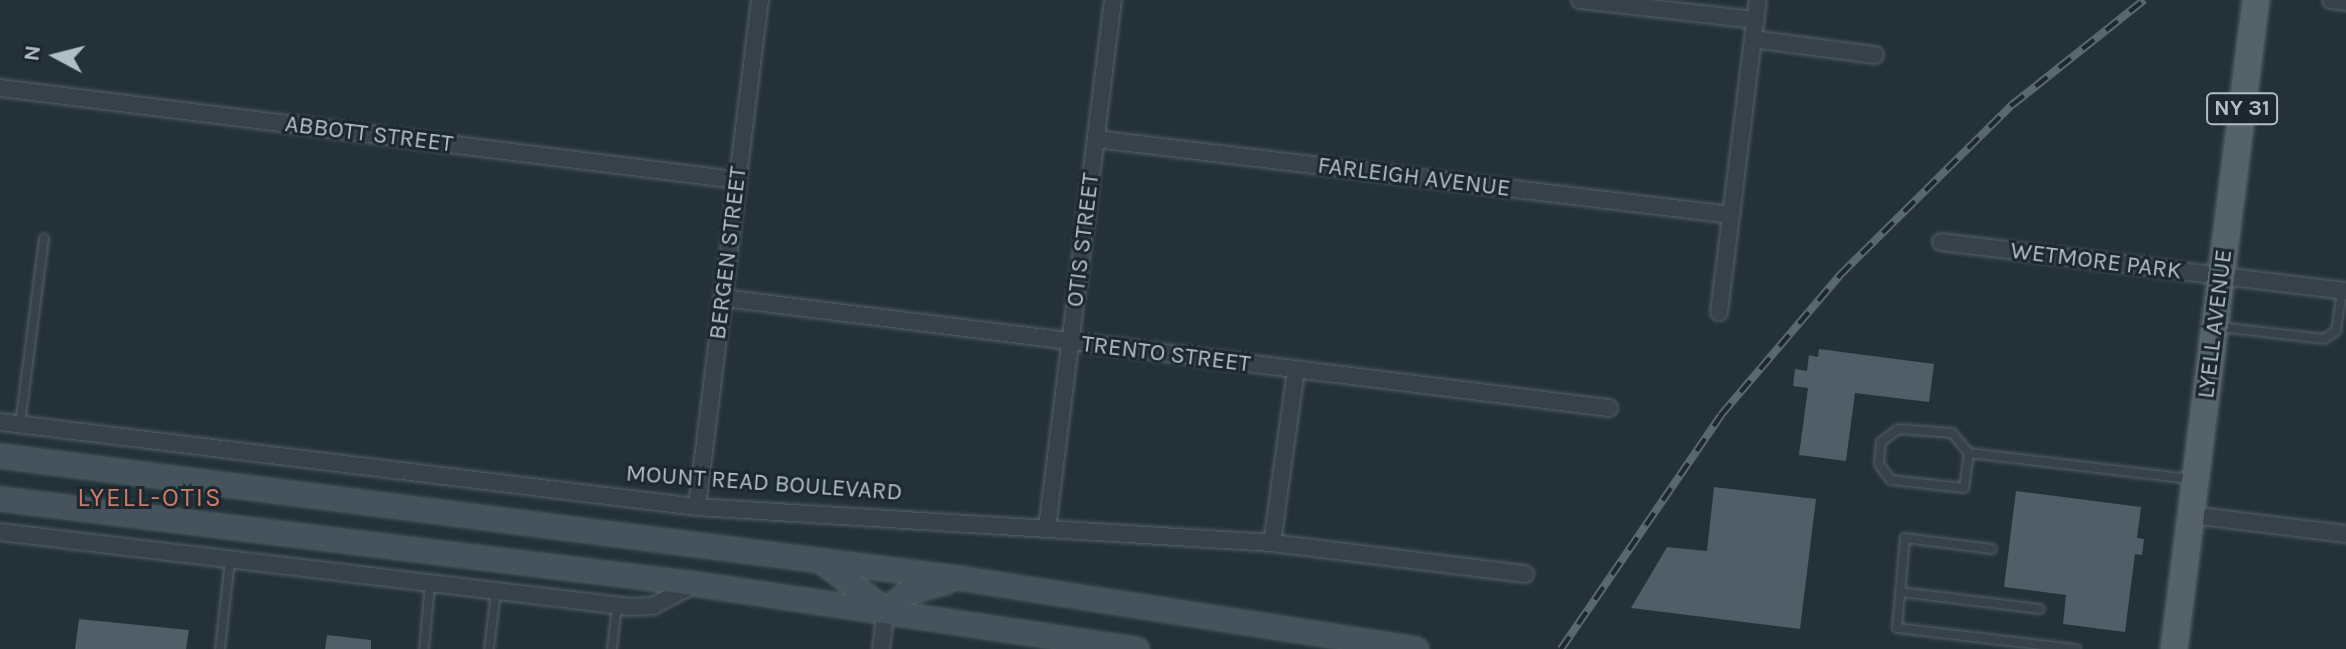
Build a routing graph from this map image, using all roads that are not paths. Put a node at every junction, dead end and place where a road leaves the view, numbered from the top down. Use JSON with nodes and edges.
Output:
{"nodes":[{"id":1,"x":760,"y":0,"type":"edge"},
{"id":2,"x":1113,"y":0,"type":"edge"},
{"id":3,"x":1580,"y":0,"type":"edge"},
{"id":4,"x":1758,"y":0,"type":"edge"},
{"id":5,"x":2256,"y":0,"type":"edge"},
{"id":6,"x":2331,"y":0,"type":"edge"},
{"id":7,"x":2346,"y":2,"type":"edge"},
{"id":8,"x":1756,"y":20,"type":"junction"},
{"id":9,"x":1753,"y":39,"type":"junction"},
{"id":10,"x":1875,"y":55,"type":"dead end"},
{"id":11,"x":0,"y":88,"type":"edge"},
{"id":12,"x":1096,"y":139,"type":"junction"},
{"id":13,"x":737,"y":180,"type":"junction"},
{"id":14,"x":1731,"y":215,"type":"junction"},
{"id":15,"x":44,"y":239,"type":"dead end"},
{"id":16,"x":1941,"y":242,"type":"dead end"},
{"id":17,"x":2221,"y":276,"type":"junction"},
{"id":18,"x":2344,"y":291,"type":"edge"},
{"id":19,"x":723,"y":298,"type":"junction"},
{"id":20,"x":1719,"y":312,"type":"dead end"},
{"id":21,"x":2214,"y":326,"type":"junction"},
{"id":22,"x":1071,"y":342,"type":"junction"},
{"id":23,"x":1296,"y":371,"type":"junction"},
{"id":24,"x":1609,"y":408,"type":"dead end"},
{"id":25,"x":0,"y":422,"type":"edge"},
{"id":26,"x":20,"y":425,"type":"junction"},
{"id":27,"x":1969,"y":453,"type":"junction"},
{"id":28,"x":0,"y":456,"type":"edge"},
{"id":29,"x":2195,"y":479,"type":"junction"},
{"id":30,"x":0,"y":499,"type":"edge"},
{"id":31,"x":697,"y":507,"type":"junction"},
{"id":32,"x":2191,"y":515,"type":"junction"},
{"id":33,"x":1047,"y":529,"type":"junction"},
{"id":34,"x":0,"y":532,"type":"edge"},
{"id":35,"x":2346,"y":534,"type":"edge"},
{"id":36,"x":1272,"y":543,"type":"junction"},
{"id":37,"x":1992,"y":549,"type":"dead end"},
{"id":38,"x":230,"y":559,"type":"junction"},
{"id":39,"x":818,"y":561,"type":"junction"},
{"id":40,"x":1525,"y":574,"type":"dead end"},
{"id":41,"x":964,"y":579,"type":"junction"},
{"id":42,"x":430,"y":583,"type":"junction"},
{"id":43,"x":695,"y":584,"type":"junction"},
{"id":44,"x":496,"y":591,"type":"junction"},
{"id":45,"x":1901,"y":592,"type":"junction"},
{"id":46,"x":617,"y":605,"type":"junction"},
{"id":47,"x":2040,"y":609,"type":"dead end"},
{"id":48,"x":886,"y":610,"type":"junction"},
{"id":49,"x":220,"y":649,"type":"edge"},
{"id":50,"x":424,"y":649,"type":"edge"},
{"id":51,"x":489,"y":649,"type":"edge"},
{"id":52,"x":612,"y":649,"type":"edge"},
{"id":53,"x":881,"y":649,"type":"edge"},
{"id":54,"x":1137,"y":649,"type":"edge"},
{"id":55,"x":1417,"y":649,"type":"edge"},
{"id":56,"x":2076,"y":649,"type":"edge"},
{"id":57,"x":2174,"y":649,"type":"edge"}],
"edges":[{"from":1,"to":13,"type":"street","name":"BERGEN STREET"},
{"from":2,"to":12,"type":"street","name":"OTIS STREET"},
{"from":3,"to":8,"type":"street"},
{"from":4,"to":8,"type":"street"},
{"from":5,"to":17,"type":"main road","name":"LYELL AVENUE","number":"NY 31"},
{"from":6,"to":7,"type":"street"},
{"from":8,"to":9,"type":"street"},
{"from":9,"to":10,"type":"street"},
{"from":9,"to":14,"type":"street"},
{"from":11,"to":13,"type":"street","name":"ABBOTT STREET"},
{"from":12,"to":14,"type":"street","name":"FARLEIGH AVENUE"},
{"from":12,"to":22,"type":"street","name":"OTIS STREET"},
{"from":13,"to":19,"type":"street","name":"BERGEN STREET"},
{"from":14,"to":20,"type":"street"},
{"from":15,"to":26,"type":"lane"},
{"from":16,"to":17,"type":"street","name":"WETMORE PARK"},
{"from":17,"to":18,"type":"street","name":"WETMORE PARK"},
{"from":17,"to":21,"type":"main road","name":"LYELL AVENUE","number":"NY 31"},
{"from":18,"to":21,"type":"lane"},
{"from":19,"to":22,"type":"street","name":"TRENTO STREET"},
{"from":19,"to":31,"type":"street","name":"BERGEN STREET"},
{"from":21,"to":29,"type":"main road","name":"LYELL AVENUE","number":"NY 31"},
{"from":22,"to":23,"type":"street","name":"TRENTO STREET"},
{"from":22,"to":33,"type":"street","name":"OTIS STREET"},
{"from":23,"to":24,"type":"street","name":"TRENTO STREET"},
{"from":23,"to":36,"type":"street"},
{"from":25,"to":26,"type":"street","name":"MOUNT READ BOULEVARD"},
{"from":26,"to":31,"type":"street","name":"MOUNT READ BOULEVARD"},
{"from":27,"to":27,"type":"lane"},
{"from":27,"to":29,"type":"lane"},
{"from":28,"to":39,"type":"main road"},
{"from":29,"to":32,"type":"main road","name":"LYELL AVENUE","number":"NY 31"},
{"from":30,"to":43,"type":"main road"},
{"from":31,"to":33,"type":"street","name":"MOUNT READ BOULEVARD"},
{"from":32,"to":35,"type":"street"},
{"from":32,"to":57,"type":"main road","name":"LYELL AVENUE","number":"NY 31"},
{"from":33,"to":36,"type":"street","name":"MOUNT READ BOULEVARD"},
{"from":34,"to":38,"type":"street"},
{"from":36,"to":40,"type":"street","name":"MOUNT READ BOULEVARD"},
{"from":37,"to":45,"type":"lane"},
{"from":38,"to":42,"type":"street"},
{"from":38,"to":49,"type":"lane"},
{"from":39,"to":41,"type":"main road"},
{"from":39,"to":48,"type":"main road"},
{"from":41,"to":48,"type":"main road"},
{"from":41,"to":55,"type":"main road"},
{"from":42,"to":44,"type":"street"},
{"from":42,"to":50,"type":"lane"},
{"from":43,"to":46,"type":"street"},
{"from":43,"to":48,"type":"main road"},
{"from":44,"to":46,"type":"street"},
{"from":44,"to":51,"type":"lane"},
{"from":45,"to":47,"type":"lane"},
{"from":45,"to":56,"type":"lane"},
{"from":46,"to":52,"type":"lane"},
{"from":48,"to":53,"type":"street"},
{"from":48,"to":54,"type":"main road"}]}
